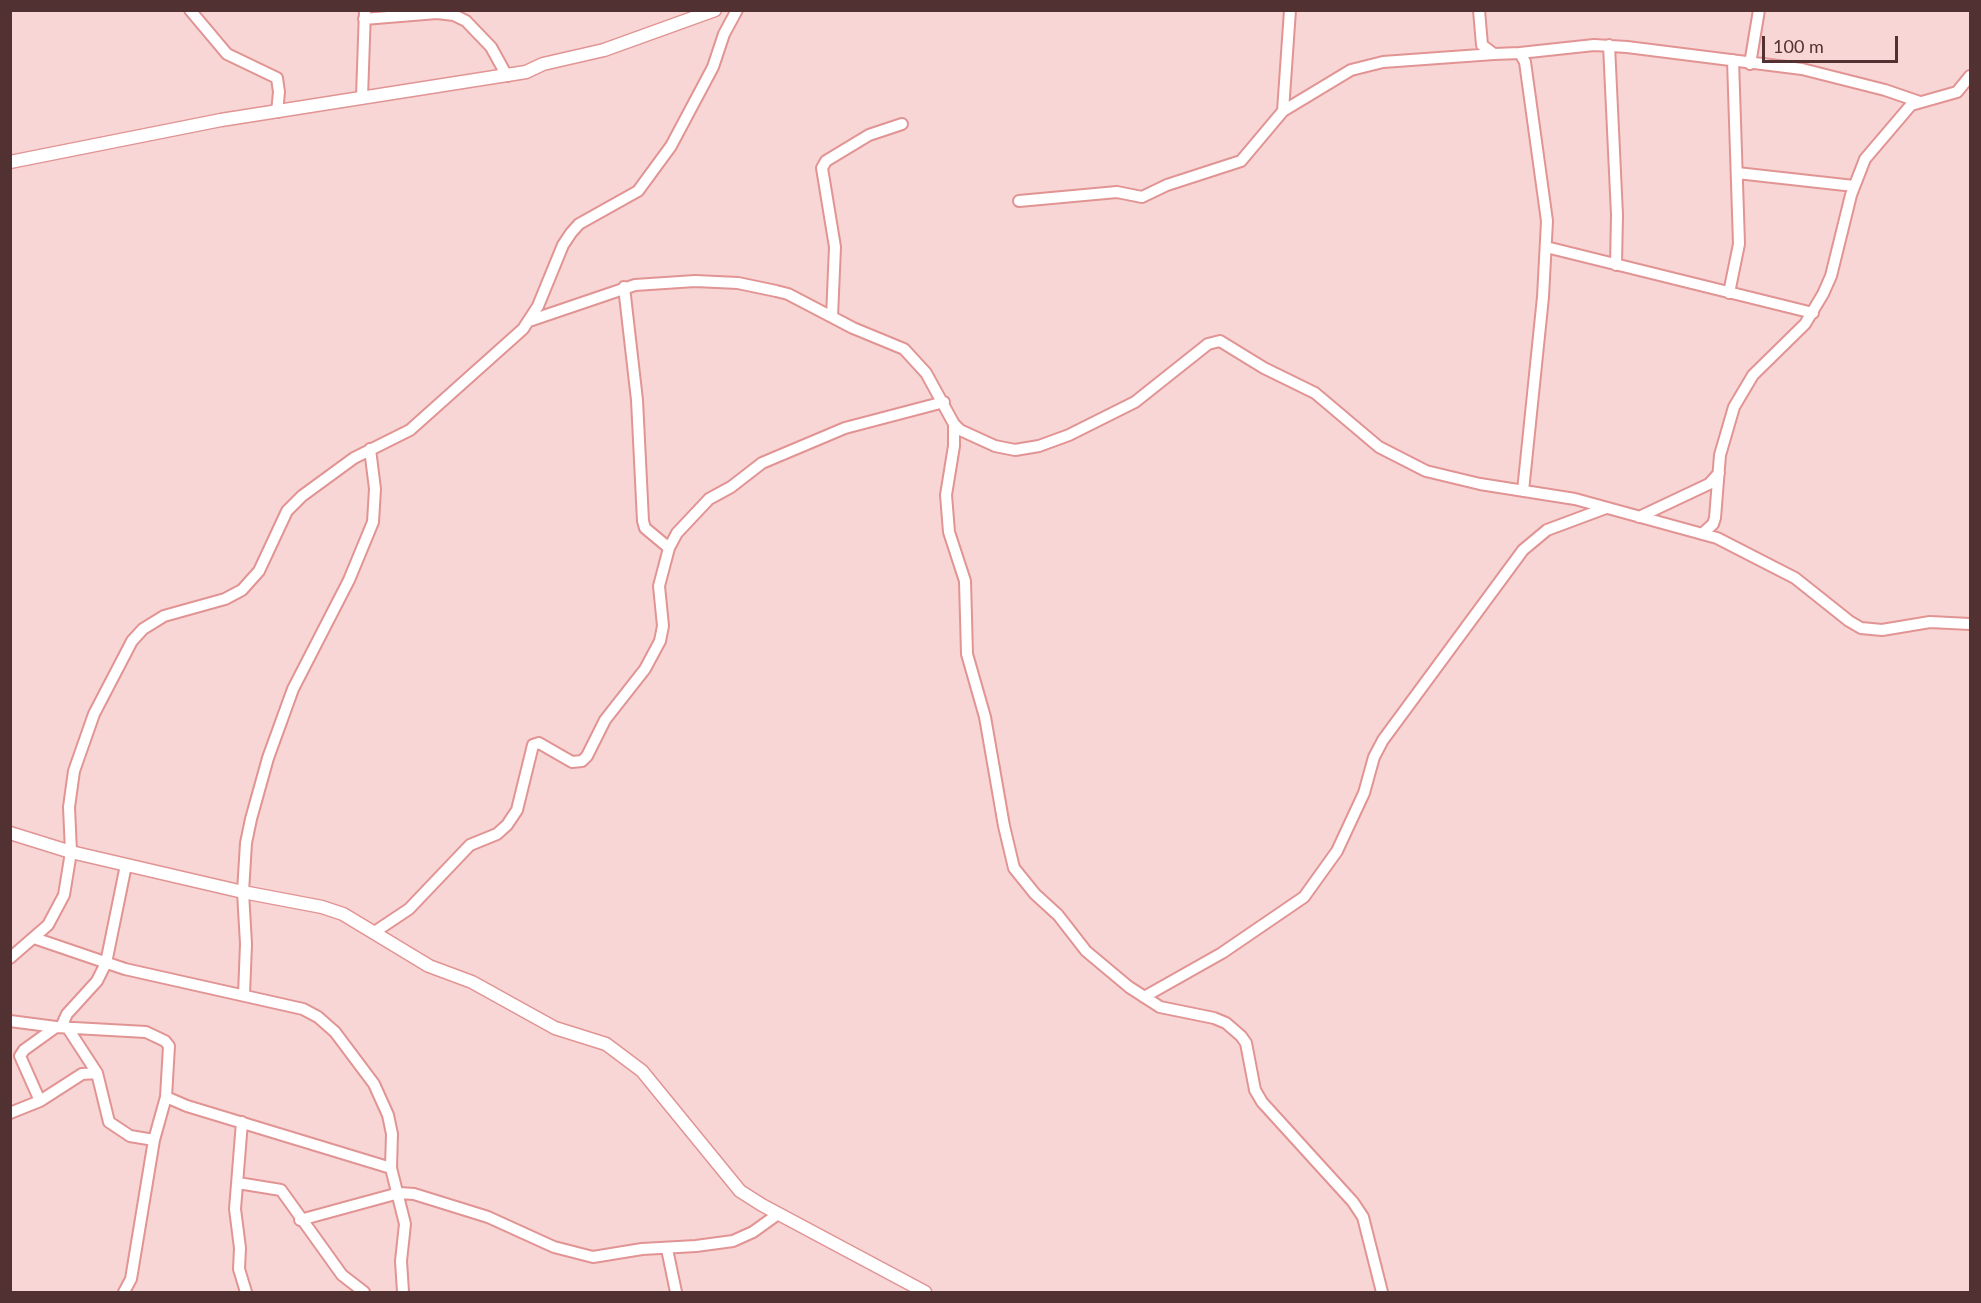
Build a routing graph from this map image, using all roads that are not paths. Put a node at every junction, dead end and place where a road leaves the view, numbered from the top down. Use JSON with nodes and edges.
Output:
{"nodes":[{"id":1,"x":190,"y":10,"type":"edge"},
{"id":2,"x":715,"y":10,"type":"edge"},
{"id":3,"x":737,"y":10,"type":"edge"},
{"id":4,"x":1290,"y":10,"type":"edge"},
{"id":5,"x":1479,"y":10,"type":"edge"},
{"id":6,"x":1759,"y":10,"type":"edge"},
{"id":7,"x":365,"y":15,"type":"edge"},
{"id":8,"x":1754,"y":42,"type":"junction"},
{"id":9,"x":1609,"y":45,"type":"junction"},
{"id":10,"x":1520,"y":53,"type":"junction"},
{"id":11,"x":1494,"y":54,"type":"junction"},
{"id":12,"x":1733,"y":60,"type":"junction"},
{"id":13,"x":1750,"y":64,"type":"junction"},
{"id":14,"x":1767,"y":66,"type":"junction"},
{"id":15,"x":507,"y":76,"type":"junction"},
{"id":16,"x":1971,"y":76,"type":"edge"},
{"id":17,"x":362,"y":97,"type":"junction"},
{"id":18,"x":1920,"y":102,"type":"junction"},
{"id":19,"x":277,"y":111,"type":"junction"},
{"id":20,"x":1283,"y":111,"type":"junction"},
{"id":21,"x":902,"y":124,"type":"dead end"},
{"id":22,"x":10,"y":162,"type":"edge"},
{"id":23,"x":1737,"y":172,"type":"junction"},
{"id":24,"x":1854,"y":186,"type":"junction"},
{"id":25,"x":1019,"y":201,"type":"dead end"},
{"id":26,"x":1546,"y":247,"type":"junction"},
{"id":27,"x":1616,"y":264,"type":"junction"},
{"id":28,"x":624,"y":286,"type":"junction"},
{"id":29,"x":1729,"y":293,"type":"junction"},
{"id":30,"x":1813,"y":313,"type":"junction"},
{"id":31,"x":832,"y":317,"type":"junction"},
{"id":32,"x":530,"y":321,"type":"junction"},
{"id":33,"x":944,"y":402,"type":"junction"},
{"id":34,"x":954,"y":424,"type":"junction"},
{"id":35,"x":971,"y":436,"type":"junction"},
{"id":36,"x":954,"y":446,"type":"junction"},
{"id":37,"x":370,"y":449,"type":"junction"},
{"id":38,"x":1719,"y":473,"type":"junction"},
{"id":39,"x":1523,"y":491,"type":"junction"},
{"id":40,"x":1606,"y":508,"type":"junction"},
{"id":41,"x":1639,"y":517,"type":"junction"},
{"id":42,"x":1713,"y":524,"type":"junction"},
{"id":43,"x":1702,"y":534,"type":"junction"},
{"id":44,"x":1716,"y":537,"type":"junction"},
{"id":45,"x":669,"y":548,"type":"junction"},
{"id":46,"x":1971,"y":624,"type":"edge"},
{"id":47,"x":10,"y":833,"type":"edge"},
{"id":48,"x":71,"y":852,"type":"junction"},
{"id":49,"x":126,"y":865,"type":"junction"},
{"id":50,"x":243,"y":892,"type":"junction"},
{"id":51,"x":376,"y":931,"type":"junction"},
{"id":52,"x":34,"y":938,"type":"junction"},
{"id":53,"x":10,"y":958,"type":"edge"},
{"id":54,"x":106,"y":963,"type":"junction"},
{"id":55,"x":244,"y":995,"type":"junction"},
{"id":56,"x":1144,"y":998,"type":"junction"},
{"id":57,"x":10,"y":1021,"type":"edge"},
{"id":58,"x":61,"y":1027,"type":"junction"},
{"id":59,"x":97,"y":1073,"type":"junction"},
{"id":60,"x":166,"y":1097,"type":"junction"},
{"id":61,"x":40,"y":1101,"type":"junction"},
{"id":62,"x":10,"y":1113,"type":"edge"},
{"id":63,"x":242,"y":1122,"type":"junction"},
{"id":64,"x":154,"y":1140,"type":"junction"},
{"id":65,"x":392,"y":1168,"type":"junction"},
{"id":66,"x":238,"y":1183,"type":"junction"},
{"id":67,"x":399,"y":1193,"type":"junction"},
{"id":68,"x":778,"y":1214,"type":"junction"},
{"id":69,"x":300,"y":1220,"type":"junction"},
{"id":70,"x":667,"y":1249,"type":"junction"},
{"id":71,"x":124,"y":1293,"type":"edge"},
{"id":72,"x":246,"y":1293,"type":"edge"},
{"id":73,"x":364,"y":1293,"type":"edge"},
{"id":74,"x":403,"y":1293,"type":"edge"},
{"id":75,"x":676,"y":1293,"type":"edge"},
{"id":76,"x":925,"y":1293,"type":"edge"},
{"id":77,"x":1382,"y":1293,"type":"edge"}],
"edges":[{"from":1,"to":19,"type":"street"},
{"from":2,"to":15,"type":"street"},
{"from":3,"to":32,"type":"street"},
{"from":4,"to":20,"type":"street"},
{"from":5,"to":11,"type":"street"},
{"from":6,"to":8,"type":"street"},
{"from":7,"to":15,"type":"street"},
{"from":7,"to":17,"type":"street"},
{"from":8,"to":13,"type":"street"},
{"from":8,"to":14,"type":"street"},
{"from":9,"to":10,"type":"street"},
{"from":9,"to":12,"type":"street"},
{"from":9,"to":27,"type":"street"},
{"from":10,"to":11,"type":"street"},
{"from":10,"to":26,"type":"street"},
{"from":11,"to":20,"type":"street"},
{"from":12,"to":13,"type":"street"},
{"from":12,"to":23,"type":"street"},
{"from":13,"to":14,"type":"street"},
{"from":14,"to":18,"type":"street"},
{"from":15,"to":17,"type":"street"},
{"from":16,"to":18,"type":"street"},
{"from":17,"to":19,"type":"street"},
{"from":18,"to":24,"type":"street"},
{"from":19,"to":22,"type":"street"},
{"from":20,"to":25,"type":"street"},
{"from":21,"to":31,"type":"street"},
{"from":23,"to":24,"type":"street"},
{"from":23,"to":29,"type":"street"},
{"from":24,"to":30,"type":"street"},
{"from":26,"to":27,"type":"street"},
{"from":26,"to":39,"type":"street"},
{"from":27,"to":29,"type":"street"},
{"from":28,"to":31,"type":"street"},
{"from":28,"to":32,"type":"street"},
{"from":28,"to":45,"type":"street"},
{"from":29,"to":30,"type":"street"},
{"from":30,"to":38,"type":"street"},
{"from":31,"to":33,"type":"street"},
{"from":32,"to":37,"type":"street"},
{"from":33,"to":34,"type":"street"},
{"from":33,"to":45,"type":"street"},
{"from":34,"to":35,"type":"street"},
{"from":34,"to":36,"type":"street"},
{"from":35,"to":36,"type":"street"},
{"from":35,"to":39,"type":"street"},
{"from":36,"to":56,"type":"street"},
{"from":37,"to":48,"type":"street"},
{"from":37,"to":50,"type":"street"},
{"from":38,"to":41,"type":"street"},
{"from":38,"to":42,"type":"street"},
{"from":39,"to":40,"type":"street"},
{"from":40,"to":41,"type":"street"},
{"from":40,"to":56,"type":"street"},
{"from":41,"to":43,"type":"street"},
{"from":42,"to":43,"type":"street"},
{"from":42,"to":44,"type":"street"},
{"from":43,"to":44,"type":"street"},
{"from":44,"to":46,"type":"street"},
{"from":45,"to":51,"type":"street"},
{"from":47,"to":48,"type":"street"},
{"from":48,"to":49,"type":"street"},
{"from":48,"to":52,"type":"street"},
{"from":49,"to":50,"type":"street"},
{"from":49,"to":54,"type":"street"},
{"from":50,"to":51,"type":"street"},
{"from":50,"to":55,"type":"street"},
{"from":51,"to":68,"type":"street"},
{"from":52,"to":53,"type":"street"},
{"from":52,"to":54,"type":"street"},
{"from":54,"to":55,"type":"street"},
{"from":54,"to":58,"type":"street"},
{"from":55,"to":65,"type":"street"},
{"from":56,"to":77,"type":"street"},
{"from":57,"to":58,"type":"street"},
{"from":58,"to":59,"type":"street"},
{"from":58,"to":60,"type":"street"},
{"from":58,"to":61,"type":"street"},
{"from":59,"to":61,"type":"street"},
{"from":59,"to":64,"type":"street"},
{"from":60,"to":63,"type":"street"},
{"from":60,"to":64,"type":"street"},
{"from":61,"to":62,"type":"street"},
{"from":63,"to":65,"type":"street"},
{"from":63,"to":66,"type":"street"},
{"from":64,"to":71,"type":"street"},
{"from":65,"to":67,"type":"street"},
{"from":66,"to":69,"type":"street"},
{"from":66,"to":72,"type":"street"},
{"from":67,"to":69,"type":"street"},
{"from":67,"to":70,"type":"street"},
{"from":67,"to":74,"type":"street"},
{"from":68,"to":70,"type":"street"},
{"from":68,"to":76,"type":"street"},
{"from":69,"to":73,"type":"street"},
{"from":70,"to":75,"type":"street"}]}
